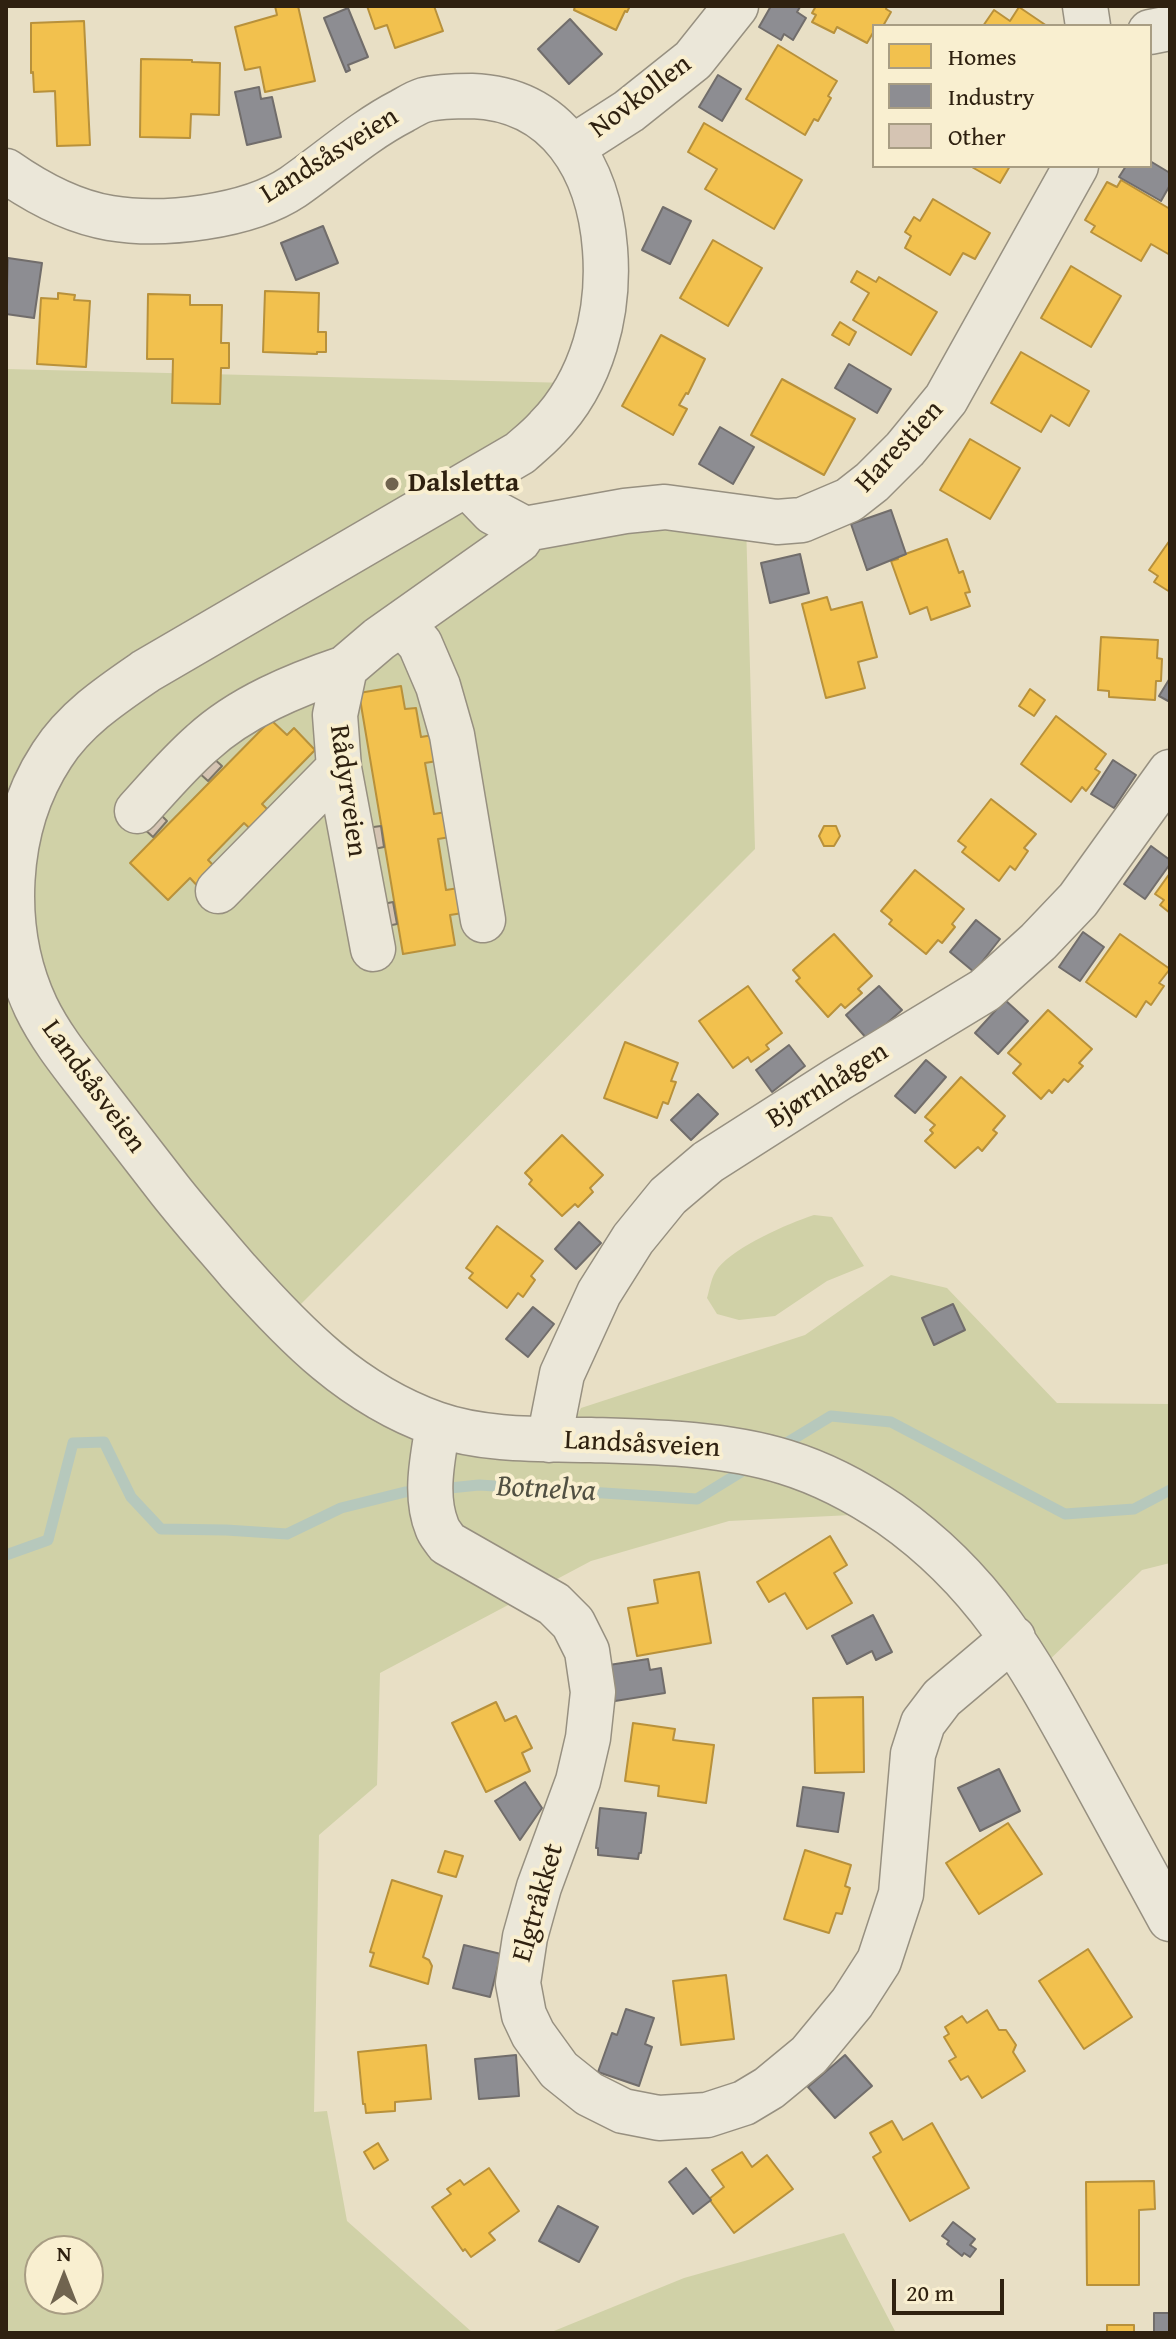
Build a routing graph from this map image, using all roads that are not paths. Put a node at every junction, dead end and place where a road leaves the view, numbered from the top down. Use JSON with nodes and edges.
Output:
{"nodes":[{"id":1,"x":736,"y":6,"type":"edge"},
{"id":2,"x":573,"y":147,"type":"junction"},
{"id":3,"x":1075,"y":168,"type":"edge"},
{"id":4,"x":6,"y":171,"type":"edge"},
{"id":5,"x":467,"y":485,"type":"junction"},
{"id":6,"x":525,"y":529,"type":"junction"},
{"id":7,"x":402,"y":624,"type":"junction"},
{"id":8,"x":345,"y":668,"type":"junction"},
{"id":9,"x":339,"y":768,"type":"junction"},
{"id":10,"x":1170,"y":772,"type":"edge"},
{"id":11,"x":137,"y":811,"type":"dead end"},
{"id":12,"x":218,"y":891,"type":"dead end"},
{"id":13,"x":483,"y":920,"type":"dead end"},
{"id":14,"x":373,"y":949,"type":"dead end"},
{"id":15,"x":11,"y":950,"type":"edge"},
{"id":16,"x":438,"y":1425,"type":"junction"},
{"id":17,"x":549,"y":1440,"type":"junction"},
{"id":18,"x":1013,"y":1638,"type":"junction"},
{"id":19,"x":1170,"y":1919,"type":"edge"}],
"edges":[{"from":1,"to":2,"type":"street","name":"Novkollen"},
{"from":2,"to":4,"type":"street","name":"Landsåsveien"},
{"from":2,"to":5,"type":"street","name":"Landsåsveien"},
{"from":3,"to":6,"type":"street","name":"Harestien"},
{"from":5,"to":6,"type":"street"},
{"from":5,"to":15,"type":"street","name":"Landsåsveien"},
{"from":6,"to":7,"type":"street"},
{"from":7,"to":8,"type":"street"},
{"from":7,"to":13,"type":"street"},
{"from":8,"to":9,"type":"street","name":"Rådyrveien"},
{"from":8,"to":11,"type":"street"},
{"from":9,"to":12,"type":"street"},
{"from":9,"to":14,"type":"street","name":"Rådyrveien"},
{"from":10,"to":17,"type":"street","name":"Bjørnhågen"},
{"from":15,"to":16,"type":"street","name":"Landsåsveien"},
{"from":16,"to":17,"type":"street","name":"Landsåsveien"},
{"from":16,"to":18,"type":"street","name":"Elgtråkket"},
{"from":17,"to":18,"type":"street","name":"Landsåsveien"},
{"from":18,"to":19,"type":"street","name":"Landsåsveien"}]}
